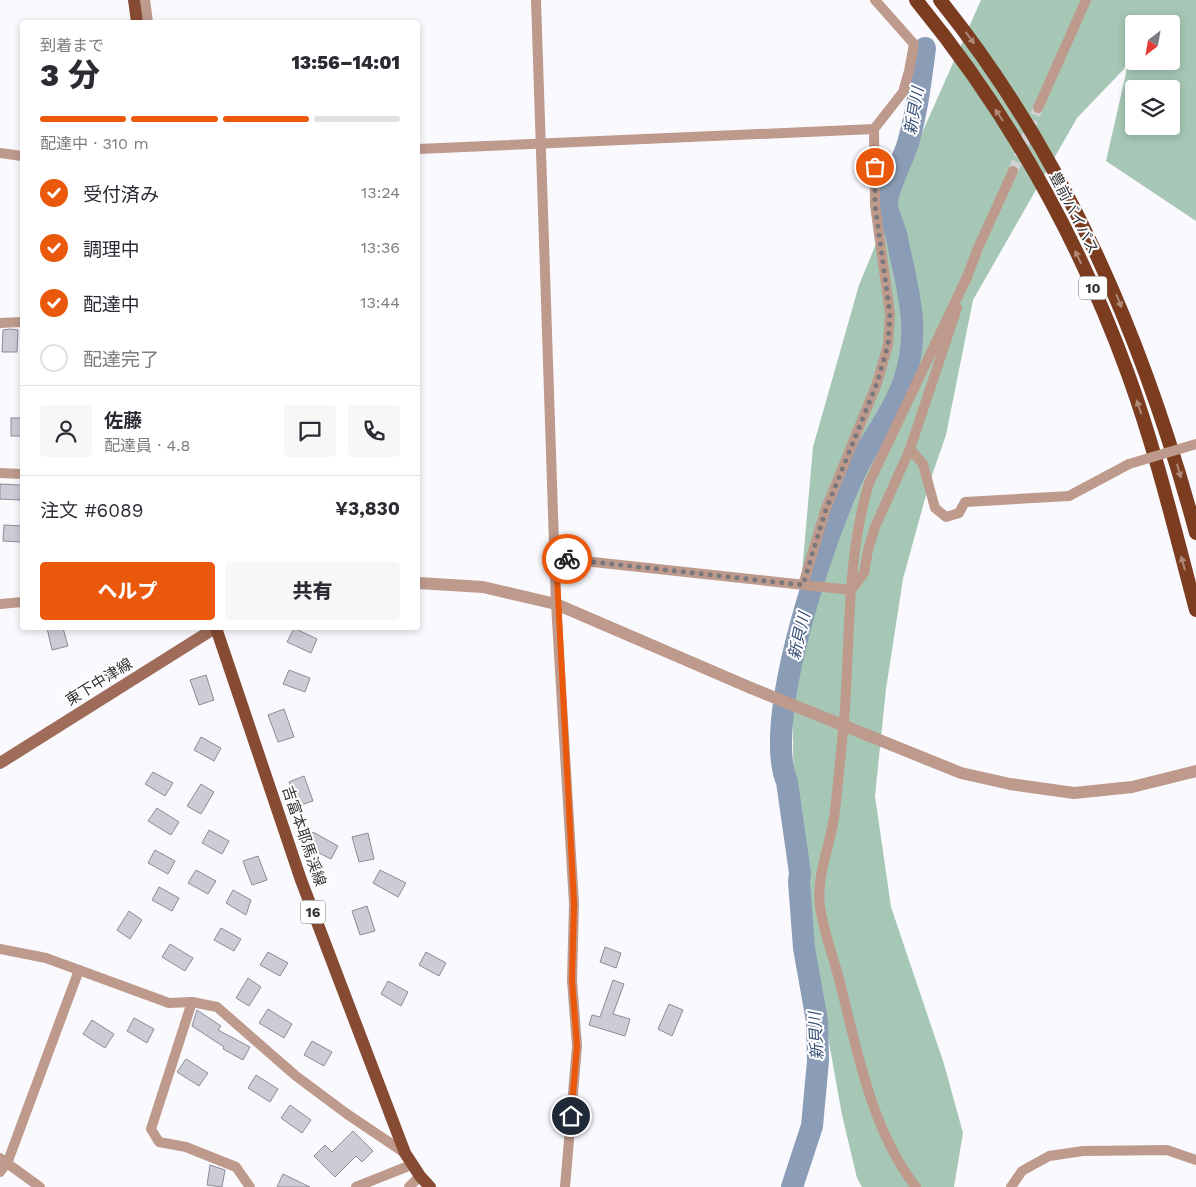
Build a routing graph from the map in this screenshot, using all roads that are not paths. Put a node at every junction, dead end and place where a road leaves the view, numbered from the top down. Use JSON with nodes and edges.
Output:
{"nodes":[{"id":1,"x":134,"y":0,"type":"edge"},
{"id":2,"x":145,"y":0,"type":"edge"},
{"id":3,"x":536,"y":0,"type":"edge"},
{"id":4,"x":875,"y":0,"type":"edge"},
{"id":5,"x":916,"y":0,"type":"edge"},
{"id":6,"x":940,"y":0,"type":"edge"},
{"id":7,"x":1086,"y":0,"type":"edge"},
{"id":8,"x":137,"y":20,"type":"edge"},
{"id":9,"x":148,"y":20,"type":"edge"},
{"id":10,"x":1038,"y":108,"type":"tunnel mouth"},
{"id":11,"x":874,"y":129,"type":"junction"},
{"id":12,"x":540,"y":143,"type":"junction"},
{"id":13,"x":420,"y":149,"type":"edge"},
{"id":14,"x":0,"y":153,"type":"edge"},
{"id":15,"x":20,"y":156,"type":"edge"},
{"id":16,"x":1012,"y":171,"type":"tunnel mouth"},
{"id":17,"x":967,"y":277,"type":"junction"},
{"id":18,"x":20,"y":322,"type":"edge"},
{"id":19,"x":0,"y":323,"type":"edge"},
{"id":20,"x":1196,"y":444,"type":"edge"},
{"id":21,"x":910,"y":449,"type":"junction"},
{"id":22,"x":0,"y":473,"type":"edge"},
{"id":23,"x":20,"y":474,"type":"edge"},
{"id":24,"x":1196,"y":533,"type":"edge"},
{"id":25,"x":556,"y":558,"type":"junction"},
{"id":26,"x":420,"y":583,"type":"edge"},
{"id":27,"x":803,"y":585,"type":"junction"},
{"id":28,"x":851,"y":590,"type":"junction"},
{"id":29,"x":20,"y":602,"type":"edge"},
{"id":30,"x":0,"y":604,"type":"edge"},
{"id":31,"x":556,"y":604,"type":"junction"},
{"id":32,"x":1196,"y":610,"type":"edge"},
{"id":33,"x":213,"y":630,"type":"edge"},
{"id":34,"x":217,"y":630,"type":"edge"},
{"id":35,"x":0,"y":763,"type":"edge"},
{"id":36,"x":1196,"y":771,"type":"edge"},
{"id":37,"x":0,"y":949,"type":"edge"},
{"id":38,"x":79,"y":970,"type":"junction"},
{"id":39,"x":192,"y":1002,"type":"junction"},
{"id":40,"x":405,"y":1153,"type":"junction"},
{"id":41,"x":4,"y":1160,"type":"edge"},
{"id":42,"x":1196,"y":1160,"type":"edge"},
{"id":43,"x":411,"y":1165,"type":"junction"},
{"id":44,"x":0,"y":1172,"type":"edge"},
{"id":45,"x":420,"y":1176,"type":"junction"},
{"id":46,"x":40,"y":1187,"type":"edge"},
{"id":47,"x":250,"y":1187,"type":"edge"},
{"id":48,"x":356,"y":1187,"type":"edge"},
{"id":49,"x":409,"y":1187,"type":"edge"},
{"id":50,"x":430,"y":1187,"type":"edge"},
{"id":51,"x":565,"y":1187,"type":"edge"},
{"id":52,"x":916,"y":1187,"type":"edge"},
{"id":53,"x":1011,"y":1187,"type":"edge"}],
"edges":[{"from":1,"to":8,"type":"main road"},
{"from":2,"to":9,"type":"street"},
{"from":3,"to":12,"type":"street"},
{"from":4,"to":11,"type":"street"},
{"from":32,"to":5,"type":"highway","name":"豊前バイパス","number":"10","one_way":true},
{"from":6,"to":24,"type":"highway","name":"豊前バイパス","number":"10","one_way":true},
{"from":7,"to":10,"type":"street"},
{"from":11,"to":12,"type":"street"},
{"from":11,"to":27,"type":"street"},
{"from":12,"to":13,"type":"street"},
{"from":12,"to":25,"type":"street"},
{"from":14,"to":15,"type":"street"},
{"from":16,"to":17,"type":"street"},
{"from":17,"to":21,"type":"street"},
{"from":17,"to":28,"type":"street"},
{"from":18,"to":19,"type":"street"},
{"from":20,"to":21,"type":"street","bridge":true},
{"from":21,"to":28,"type":"street"},
{"from":22,"to":23,"type":"street"},
{"from":25,"to":27,"type":"street"},
{"from":25,"to":31,"type":"street"},
{"from":26,"to":31,"type":"street"},
{"from":27,"to":28,"type":"street"},
{"from":28,"to":52,"type":"street"},
{"from":29,"to":30,"type":"street"},
{"from":31,"to":36,"type":"street","bridge":true},
{"from":31,"to":51,"type":"street"},
{"from":33,"to":35,"type":"main road","name":"東下中津線"},
{"from":34,"to":40,"type":"main road","name":"吉富本耶馬渓線","number":"16"},
{"from":37,"to":38,"type":"street"},
{"from":38,"to":39,"type":"street"},
{"from":38,"to":41,"type":"street"},
{"from":39,"to":40,"type":"street"},
{"from":39,"to":47,"type":"street"},
{"from":40,"to":43,"type":"main road","name":"吉富本耶馬渓線","number":"16"},
{"from":41,"to":44,"type":"street"},
{"from":41,"to":46,"type":"street"},
{"from":42,"to":53,"type":"street"},
{"from":43,"to":45,"type":"main road","name":"吉富本耶馬渓線","number":"16"},
{"from":43,"to":48,"type":"street"},
{"from":45,"to":49,"type":"street"},
{"from":45,"to":50,"type":"main road","name":"吉富本耶馬渓線","number":"16"}]}
